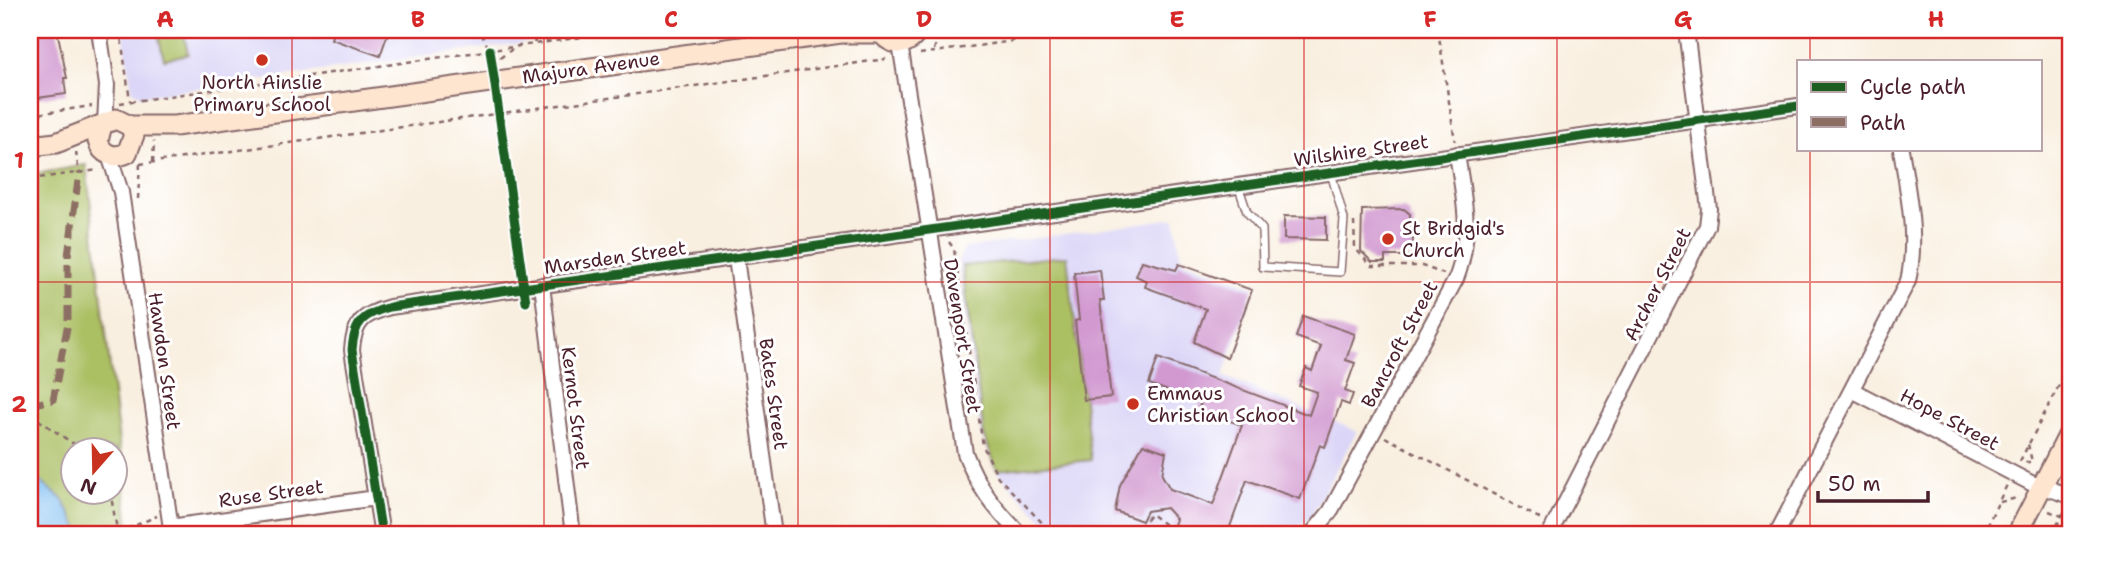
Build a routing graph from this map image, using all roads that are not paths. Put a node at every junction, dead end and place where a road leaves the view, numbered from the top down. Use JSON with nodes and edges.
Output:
{"nodes":[{"id":1,"x":99,"y":30,"type":"edge"},
{"id":2,"x":918,"y":30,"type":"edge"},
{"id":3,"x":1686,"y":30,"type":"edge"},
{"id":4,"x":845,"y":31,"type":"edge"},
{"id":5,"x":881,"y":32,"type":"edge"},
{"id":6,"x":900,"y":44,"type":"junction"},
{"id":7,"x":1797,"y":106,"type":"edge"},
{"id":8,"x":111,"y":120,"type":"junction"},
{"id":9,"x":1698,"y":120,"type":"junction"},
{"id":10,"x":175,"y":126,"type":"junction"},
{"id":11,"x":56,"y":143,"type":"junction"},
{"id":12,"x":30,"y":146,"type":"edge"},
{"id":13,"x":1456,"y":150,"type":"junction"},
{"id":14,"x":1901,"y":150,"type":"edge"},
{"id":15,"x":118,"y":152,"type":"junction"},
{"id":16,"x":1331,"y":172,"type":"junction"},
{"id":17,"x":1238,"y":186,"type":"junction"},
{"id":18,"x":929,"y":229,"type":"junction"},
{"id":19,"x":736,"y":258,"type":"junction"},
{"id":20,"x":542,"y":285,"type":"junction"},
{"id":21,"x":1852,"y":390,"type":"junction"},
{"id":22,"x":2071,"y":430,"type":"edge"},
{"id":23,"x":2042,"y":487,"type":"junction"},
{"id":24,"x":376,"y":498,"type":"junction"},
{"id":25,"x":2069,"y":502,"type":"edge"},
{"id":26,"x":170,"y":525,"type":"edge"},
{"id":27,"x":1552,"y":531,"type":"edge"},
{"id":28,"x":382,"y":535,"type":"edge"},
{"id":29,"x":573,"y":535,"type":"edge"},
{"id":30,"x":774,"y":535,"type":"edge"},
{"id":31,"x":1021,"y":535,"type":"edge"},
{"id":32,"x":1311,"y":535,"type":"edge"},
{"id":33,"x":1776,"y":535,"type":"edge"},
{"id":34,"x":2017,"y":535,"type":"edge"}],
"edges":[{"from":1,"to":8,"type":"street"},
{"from":2,"to":6,"type":"main road"},
{"from":3,"to":9,"type":"street","name":"Archer Street"},
{"from":4,"to":5,"type":"main road","name":"Majura Avenue"},
{"from":4,"to":10,"type":"main road","name":"Majura Avenue"},
{"from":5,"to":6,"type":"main road"},
{"from":6,"to":18,"type":"street","name":"Davenport Street"},
{"from":7,"to":9,"type":"street","name":"Wilshire Street"},
{"from":8,"to":10,"type":"main road","name":"Majura Avenue"},
{"from":8,"to":11,"type":"main road","name":"Majura Avenue"},
{"from":8,"to":15,"type":"main road"},
{"from":8,"to":15,"type":"main road"},
{"from":9,"to":13,"type":"street","name":"Wilshire Street"},
{"from":9,"to":27,"type":"street","name":"Archer Street"},
{"from":10,"to":15,"type":"main road","name":"Majura Avenue"},
{"from":11,"to":12,"type":"main road","name":"Majura Avenue"},
{"from":11,"to":15,"type":"main road","name":"Majura Avenue"},
{"from":13,"to":16,"type":"street","name":"Wilshire Street"},
{"from":13,"to":32,"type":"street","name":"Bancroft Street"},
{"from":14,"to":21,"type":"street"},
{"from":15,"to":26,"type":"street","name":"Hawdon Street"},
{"from":16,"to":17,"type":"street","name":"Wilshire Street"},
{"from":16,"to":17,"type":"lane"},
{"from":17,"to":18,"type":"street","name":"Wilshire Street"},
{"from":18,"to":19,"type":"street","name":"Marsden Street"},
{"from":18,"to":31,"type":"street","name":"Davenport Street"},
{"from":19,"to":20,"type":"street","name":"Marsden Street"},
{"from":19,"to":30,"type":"street","name":"Bates Street"},
{"from":20,"to":24,"type":"street","name":"Marsden Street"},
{"from":20,"to":29,"type":"street","name":"Kernot Street"},
{"from":21,"to":23,"type":"street","name":"Hope Street"},
{"from":21,"to":33,"type":"street"},
{"from":22,"to":23,"type":"main road"},
{"from":23,"to":25,"type":"street","name":"Hope Street"},
{"from":23,"to":34,"type":"main road"},
{"from":24,"to":26,"type":"street","name":"Ruse Street"},
{"from":24,"to":28,"type":"street","name":"Marsden Street"}]}
